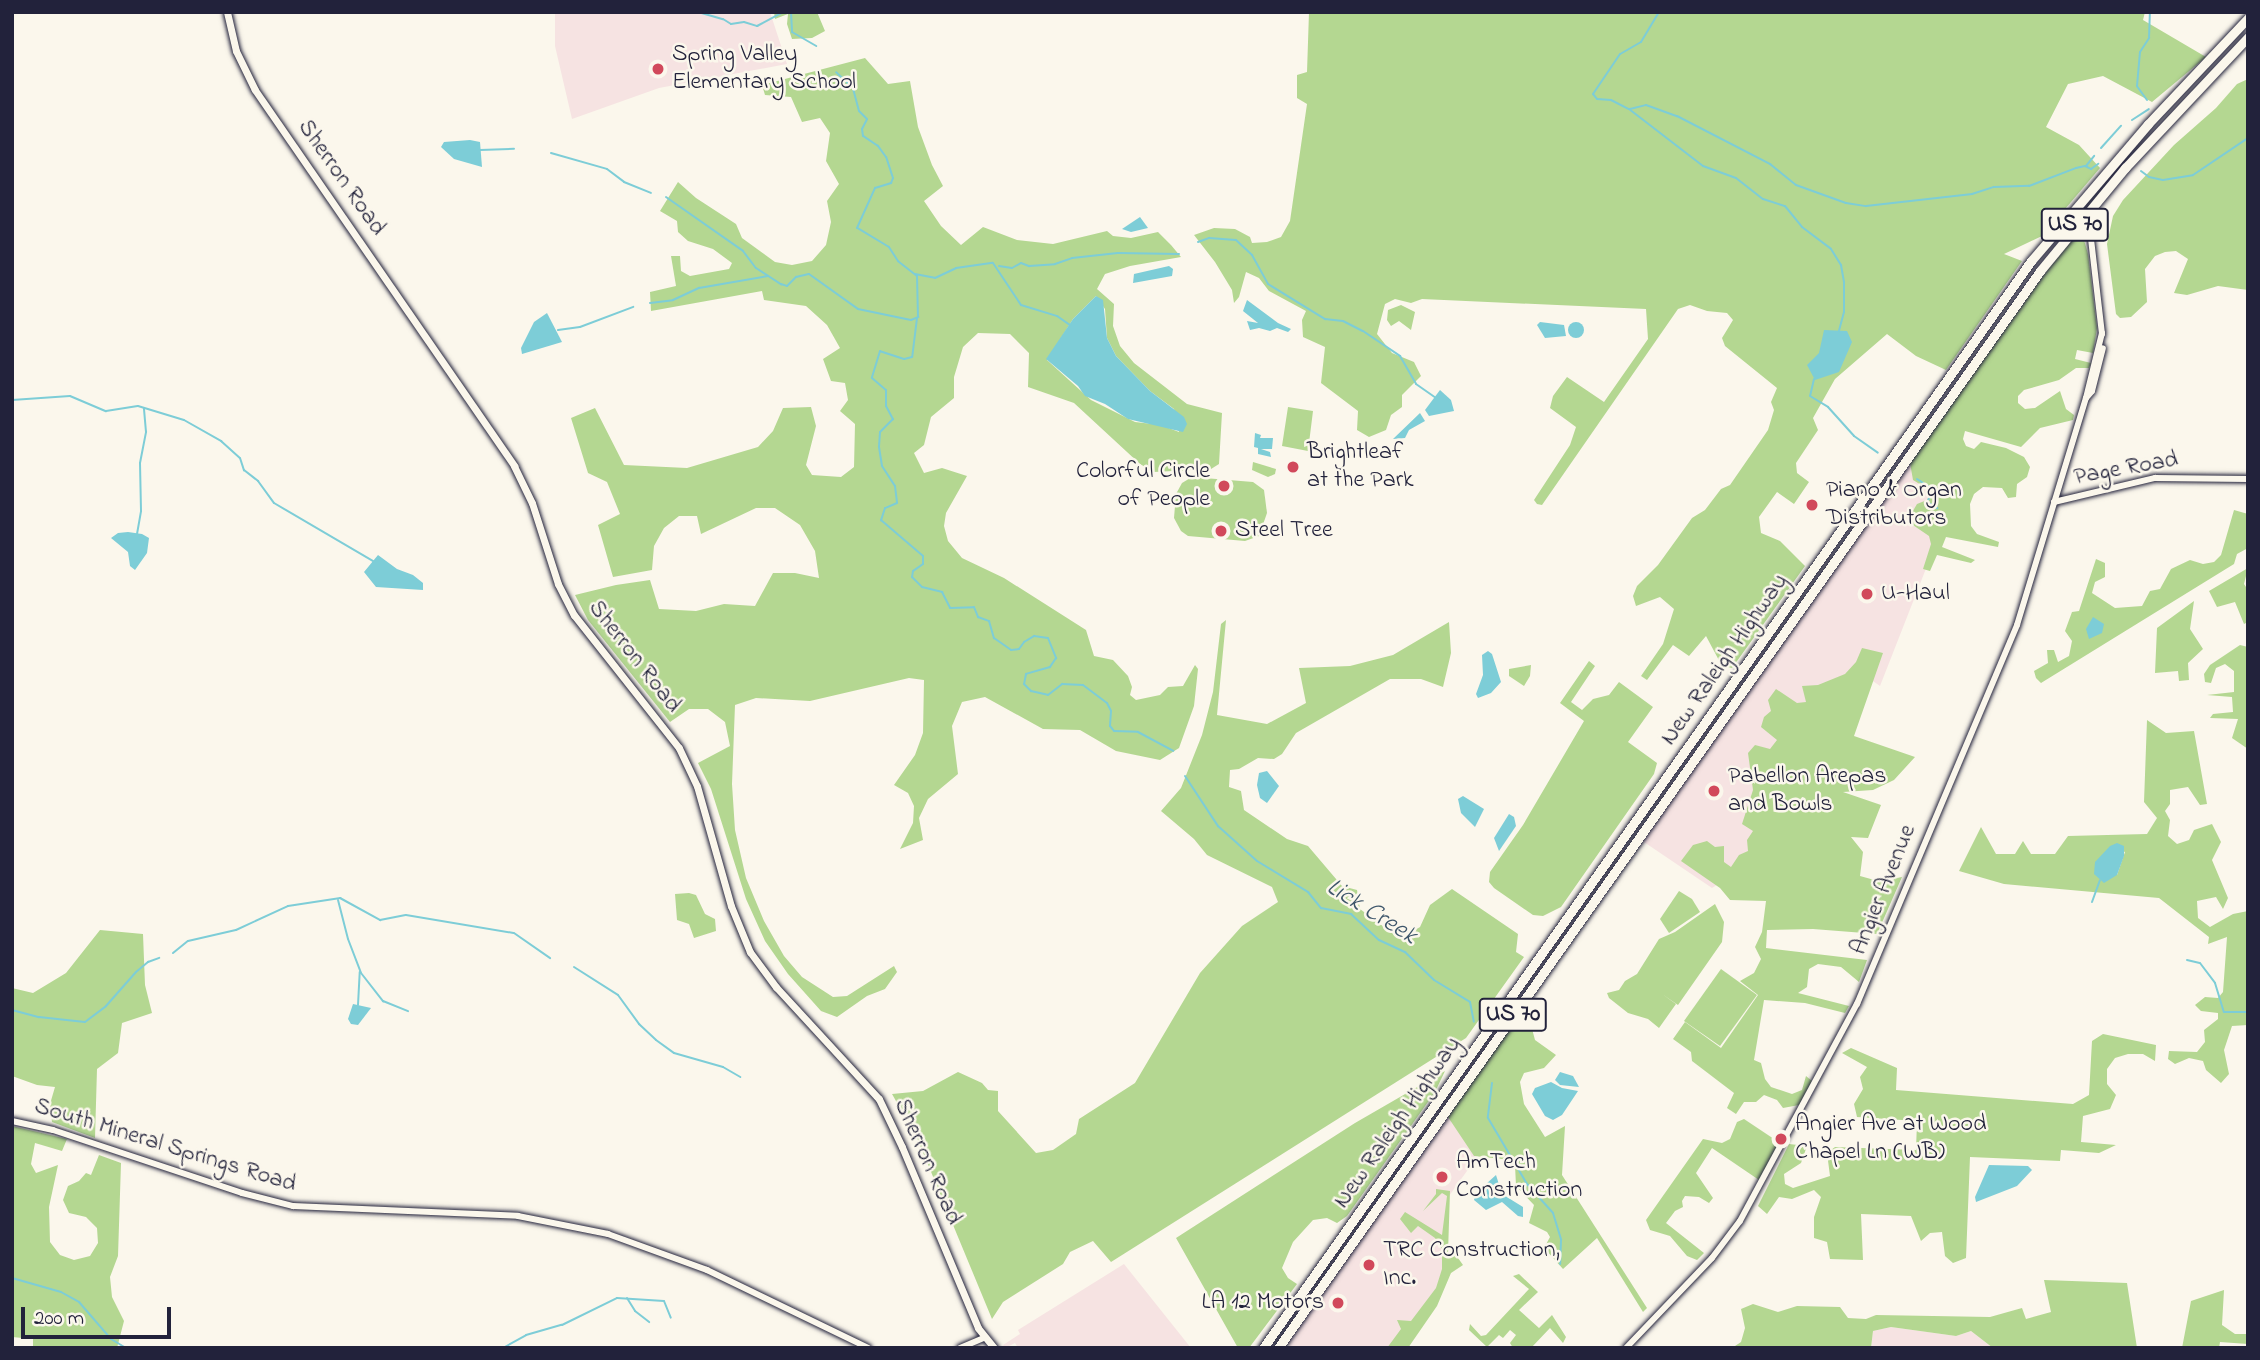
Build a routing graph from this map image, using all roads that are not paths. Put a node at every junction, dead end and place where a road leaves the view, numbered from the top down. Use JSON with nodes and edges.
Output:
{"nodes":[{"id":1,"x":227,"y":12,"type":"edge"},
{"id":2,"x":2248,"y":18,"type":"edge"},
{"id":3,"x":2248,"y":37,"type":"edge"},
{"id":4,"x":2104,"y":174,"type":"junction"},
{"id":5,"x":2087,"y":211,"type":"junction"},
{"id":6,"x":2248,"y":479,"type":"edge"},
{"id":7,"x":2054,"y":502,"type":"junction"},
{"id":8,"x":1728,"y":690,"type":"junction"},
{"id":9,"x":1701,"y":729,"type":"junction"},
{"id":10,"x":1710,"y":735,"type":"junction"},
{"id":11,"x":1678,"y":780,"type":"junction"},
{"id":12,"x":12,"y":1121,"type":"edge"},
{"id":13,"x":1311,"y":1280,"type":"junction"},
{"id":14,"x":1321,"y":1287,"type":"junction"},
{"id":15,"x":983,"y":1338,"type":"junction"},
{"id":16,"x":868,"y":1348,"type":"edge"},
{"id":17,"x":960,"y":1348,"type":"edge"},
{"id":18,"x":983,"y":1348,"type":"edge"},
{"id":19,"x":994,"y":1348,"type":"edge"},
{"id":20,"x":1263,"y":1348,"type":"edge"},
{"id":21,"x":1278,"y":1348,"type":"edge"},
{"id":22,"x":1626,"y":1348,"type":"edge"}],
"edges":[{"from":1,"to":15,"type":"main road","name":"Sherron Road"},
{"from":2,"to":4,"type":"highway","name":"New Raleigh Highway","number":"US 70"},
{"from":3,"to":5,"type":"highway","name":"New Raleigh Highway","number":"US 70"},
{"from":4,"to":5,"type":"highway"},
{"from":4,"to":8,"type":"highway","name":"New Raleigh Highway","number":"US 70"},
{"from":5,"to":7,"type":"street","name":"Angier Avenue"},
{"from":5,"to":10,"type":"highway","name":"New Raleigh Highway","number":"US 70"},
{"from":6,"to":7,"type":"street","name":"Page Road"},
{"from":7,"to":22,"type":"street","name":"Angier Avenue"},
{"from":8,"to":9,"type":"highway","name":"New Raleigh Highway","number":"US 70"},
{"from":8,"to":10,"type":"highway"},
{"from":9,"to":11,"type":"highway"},
{"from":9,"to":13,"type":"highway","name":"New Raleigh Highway","number":"US 70"},
{"from":10,"to":11,"type":"highway","name":"New Raleigh Highway","number":"US 70"},
{"from":11,"to":14,"type":"highway","name":"New Raleigh Highway","number":"US 70"},
{"from":12,"to":16,"type":"street","name":"South Mineral Springs Road"},
{"from":13,"to":14,"type":"highway"},
{"from":13,"to":20,"type":"highway","name":"New Raleigh Highway","number":"US 70"},
{"from":14,"to":21,"type":"highway","name":"New Raleigh Highway","number":"US 70"},
{"from":15,"to":17,"type":"street"},
{"from":15,"to":18,"type":"main road","name":"Sherron Road"},
{"from":15,"to":19,"type":"main road","name":"Sherron Road"}]}
